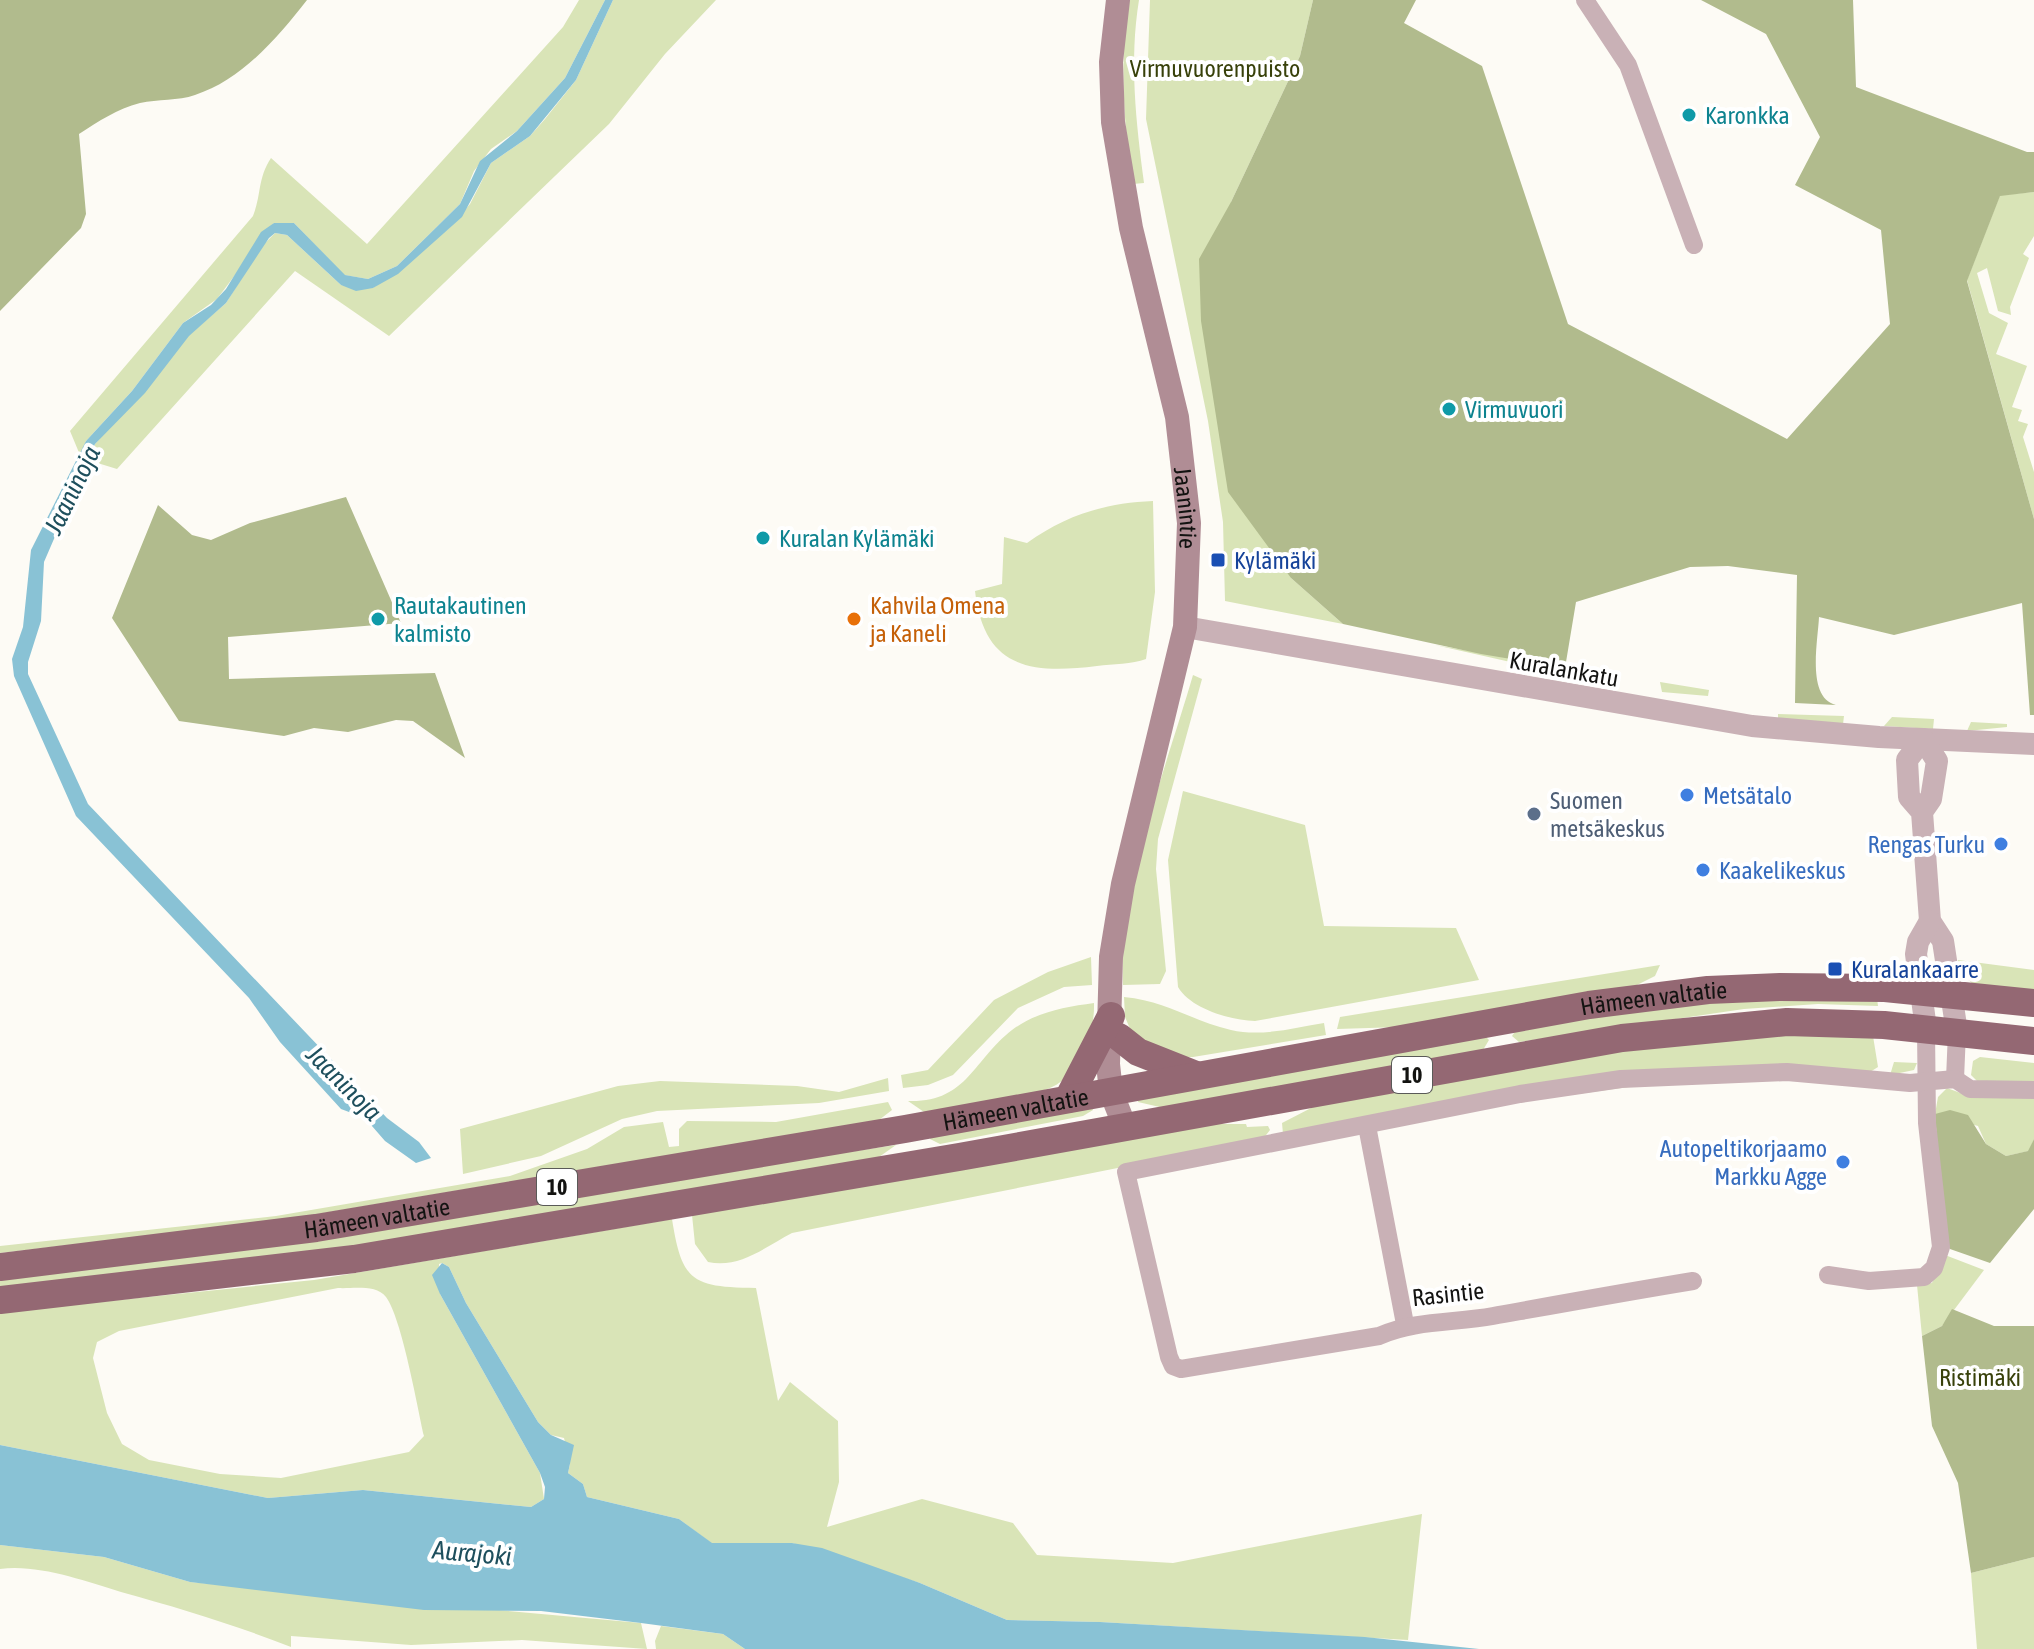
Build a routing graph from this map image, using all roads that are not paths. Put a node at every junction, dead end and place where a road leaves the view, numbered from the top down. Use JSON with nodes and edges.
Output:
{"nodes":[{"id":1,"x":1118,"y":0,"type":"edge"},
{"id":2,"x":1585,"y":0,"type":"edge"},
{"id":3,"x":1694,"y":245,"type":"dead end"},
{"id":4,"x":1185,"y":627,"type":"junction"},
{"id":5,"x":1930,"y":740,"type":"junction"},
{"id":6,"x":2034,"y":744,"type":"edge"},
{"id":7,"x":1930,"y":921,"type":"junction"},
{"id":8,"x":1921,"y":991,"type":"junction"},
{"id":9,"x":1951,"y":994,"type":"junction"},
{"id":10,"x":2034,"y":1003,"type":"edge"},
{"id":11,"x":1115,"y":1027,"type":"junction"},
{"id":12,"x":1926,"y":1029,"type":"junction"},
{"id":13,"x":1957,"y":1032,"type":"junction"},
{"id":14,"x":2034,"y":1041,"type":"edge"},
{"id":15,"x":1197,"y":1076,"type":"junction"},
{"id":16,"x":1955,"y":1079,"type":"junction"},
{"id":17,"x":1928,"y":1084,"type":"junction"},
{"id":18,"x":1120,"y":1090,"type":"junction"},
{"id":19,"x":2034,"y":1090,"type":"edge"},
{"id":20,"x":1068,"y":1099,"type":"junction"},
{"id":21,"x":1367,"y":1126,"type":"junction"},
{"id":22,"x":1125,"y":1127,"type":"junction"},
{"id":23,"x":0,"y":1267,"type":"edge"},
{"id":24,"x":1828,"y":1275,"type":"dead end"},
{"id":25,"x":1693,"y":1281,"type":"dead end"},
{"id":26,"x":0,"y":1300,"type":"edge"},
{"id":27,"x":1405,"y":1324,"type":"junction"}],
"edges":[{"from":1,"to":4,"type":"main road","name":"Jaanintie"},
{"from":2,"to":3,"type":"street"},
{"from":4,"to":5,"type":"street","name":"Kuralankatu"},
{"from":4,"to":11,"type":"main road","name":"Jaanintie"},
{"from":5,"to":6,"type":"street","name":"Kuralankatu"},
{"from":5,"to":7,"type":"street"},
{"from":7,"to":8,"type":"street"},
{"from":7,"to":9,"type":"street"},
{"from":8,"to":9,"type":"highway","name":"Hämeen valtatie","number":"10"},
{"from":8,"to":12,"type":"street"},
{"from":8,"to":15,"type":"highway","name":"Hämeen valtatie","number":"10"},
{"from":9,"to":10,"type":"highway","name":"Hämeen valtatie","number":"10"},
{"from":9,"to":13,"type":"street"},
{"from":11,"to":15,"type":"highway"},
{"from":11,"to":18,"type":"main road","name":"Jaanintie"},
{"from":11,"to":20,"type":"highway"},
{"from":12,"to":13,"type":"highway","name":"Hämeen valtatie","number":"10"},
{"from":12,"to":17,"type":"street"},
{"from":12,"to":22,"type":"highway","name":"Hämeen valtatie","number":"10"},
{"from":13,"to":14,"type":"highway","name":"Hämeen valtatie","number":"10"},
{"from":13,"to":16,"type":"street"},
{"from":15,"to":18,"type":"highway","name":"Hämeen valtatie","number":"10"},
{"from":16,"to":17,"type":"street"},
{"from":16,"to":19,"type":"street"},
{"from":17,"to":21,"type":"street"},
{"from":17,"to":24,"type":"street"},
{"from":18,"to":20,"type":"highway","name":"Hämeen valtatie","number":"10"},
{"from":18,"to":22,"type":"main road","name":"Jaanintie"},
{"from":20,"to":23,"type":"highway","name":"Hämeen valtatie","number":"10"},
{"from":21,"to":27,"type":"street"},
{"from":21,"to":27,"type":"street","name":"Rasintie"},
{"from":22,"to":26,"type":"highway","name":"Hämeen valtatie","number":"10"},
{"from":25,"to":27,"type":"street","name":"Rasintie"}]}
